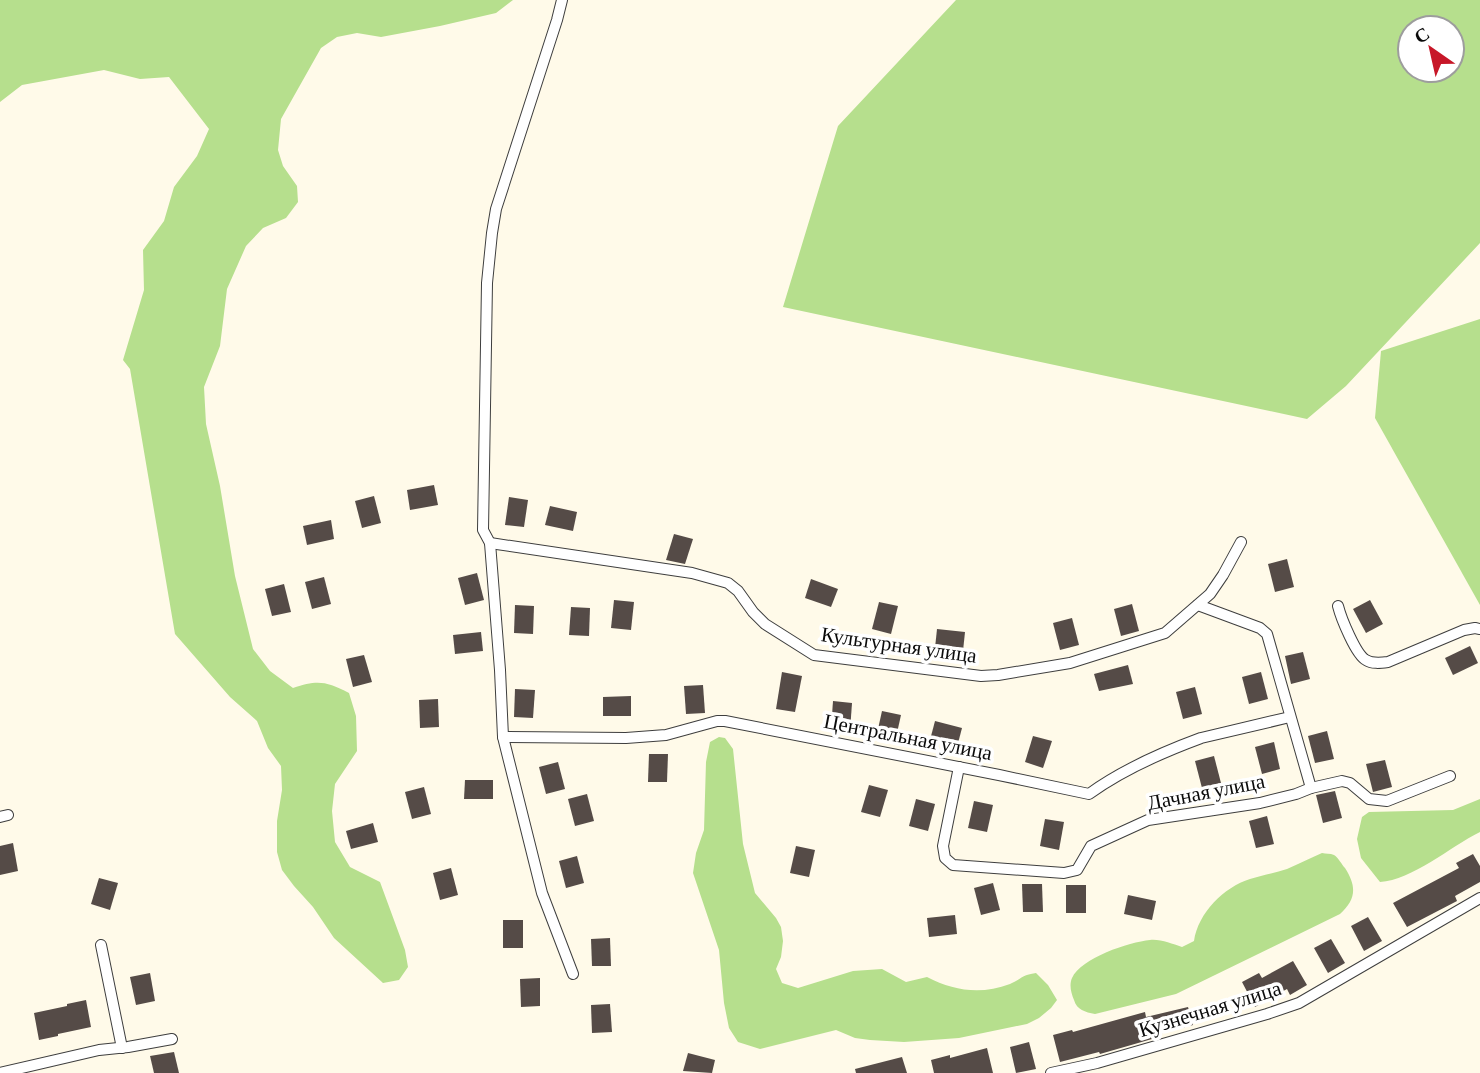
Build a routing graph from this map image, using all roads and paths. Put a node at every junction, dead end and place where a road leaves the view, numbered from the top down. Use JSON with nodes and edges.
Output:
{"nodes":[{"id":1,"x":562,"y":0,"type":"edge"},
{"id":2,"x":1241,"y":542,"type":"dead end"},
{"id":3,"x":490,"y":543,"type":"junction"},
{"id":4,"x":1198,"y":606,"type":"junction"},
{"id":5,"x":1338,"y":606,"type":"dead end"},
{"id":6,"x":1480,"y":629,"type":"edge"},
{"id":7,"x":1290,"y":717,"type":"junction"},
{"id":8,"x":503,"y":737,"type":"junction"},
{"id":9,"x":959,"y":767,"type":"junction"},
{"id":10,"x":1450,"y":776,"type":"dead end"},
{"id":11,"x":1311,"y":788,"type":"junction"},
{"id":12,"x":1480,"y":898,"type":"edge"},
{"id":13,"x":101,"y":945,"type":"dead end"},
{"id":14,"x":573,"y":974,"type":"dead end"},
{"id":15,"x":172,"y":1039,"type":"dead end"},
{"id":16,"x":121,"y":1048,"type":"junction"},
{"id":17,"x":56,"y":1060,"type":"junction"},
{"id":18,"x":0,"y":1073,"type":"edge"},
{"id":19,"x":60,"y":1073,"type":"edge"},
{"id":20,"x":1051,"y":1073,"type":"edge"}],
"edges":[{"from":1,"to":3,"type":"street"},
{"from":2,"to":4,"type":"street","name":"Культурная улица"},
{"from":3,"to":4,"type":"street","name":"Культурная улица"},
{"from":3,"to":8,"type":"street"},
{"from":4,"to":7,"type":"street"},
{"from":5,"to":6,"type":"street"},
{"from":7,"to":9,"type":"street","name":"Центральная улица"},
{"from":7,"to":11,"type":"street"},
{"from":8,"to":9,"type":"street","name":"Центральная улица"},
{"from":8,"to":14,"type":"street"},
{"from":9,"to":11,"type":"street","name":"Дачная улица"},
{"from":10,"to":11,"type":"street","name":"Дачная улица"},
{"from":12,"to":20,"type":"street","name":"Кузнечная улица"},
{"from":13,"to":16,"type":"street"},
{"from":15,"to":16,"type":"street"},
{"from":16,"to":17,"type":"street"},
{"from":17,"to":18,"type":"street"},
{"from":17,"to":19,"type":"street"}]}
